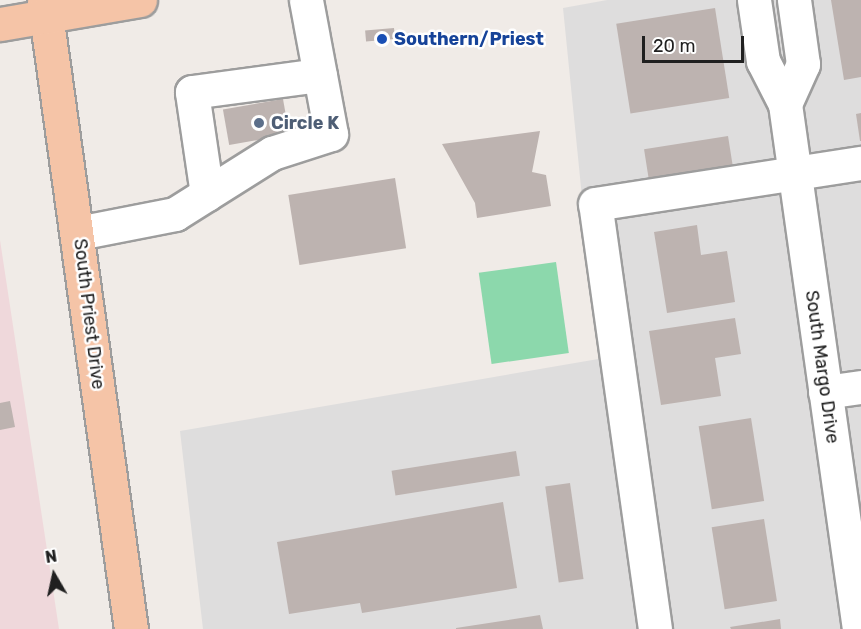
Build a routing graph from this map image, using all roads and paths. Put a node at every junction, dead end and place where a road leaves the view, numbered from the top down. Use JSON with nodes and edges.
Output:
{"nodes":[{"id":1,"x":140,"y":0,"type":"edge"},
{"id":2,"x":306,"y":0,"type":"edge"},
{"id":3,"x":754,"y":0,"type":"edge"},
{"id":4,"x":794,"y":0,"type":"edge"},
{"id":5,"x":45,"y":8,"type":"edge"},
{"id":6,"x":0,"y":24,"type":"edge"},
{"id":7,"x":320,"y":75,"type":"junction"},
{"id":8,"x":785,"y":104,"type":"junction"},
{"id":9,"x":861,"y":163,"type":"edge"},
{"id":10,"x":795,"y":173,"type":"junction"},
{"id":11,"x":207,"y":194,"type":"junction"},
{"id":12,"x":78,"y":233,"type":"junction"},
{"id":13,"x":861,"y":387,"type":"edge"},
{"id":14,"x":825,"y":392,"type":"junction"},
{"id":15,"x":131,"y":629,"type":"edge"},
{"id":16,"x":656,"y":629,"type":"edge"},
{"id":17,"x":859,"y":629,"type":"edge"}],
"edges":[{"from":1,"to":5,"type":"main road"},
{"from":2,"to":7,"type":"street"},
{"from":3,"to":8,"type":"street","name":"South Margo Drive"},
{"from":4,"to":8,"type":"street"},
{"from":5,"to":6,"type":"main road"},
{"from":5,"to":12,"type":"main road","name":"South Priest Drive"},
{"from":7,"to":11,"type":"street"},
{"from":7,"to":11,"type":"street"},
{"from":8,"to":10,"type":"street","name":"South Margo Drive"},
{"from":9,"to":10,"type":"street"},
{"from":10,"to":14,"type":"street","name":"South Margo Drive"},
{"from":10,"to":16,"type":"street"},
{"from":11,"to":12,"type":"street"},
{"from":12,"to":15,"type":"main road","name":"South Priest Drive"},
{"from":13,"to":14,"type":"street"},
{"from":14,"to":17,"type":"street","name":"South Margo Drive"}]}
